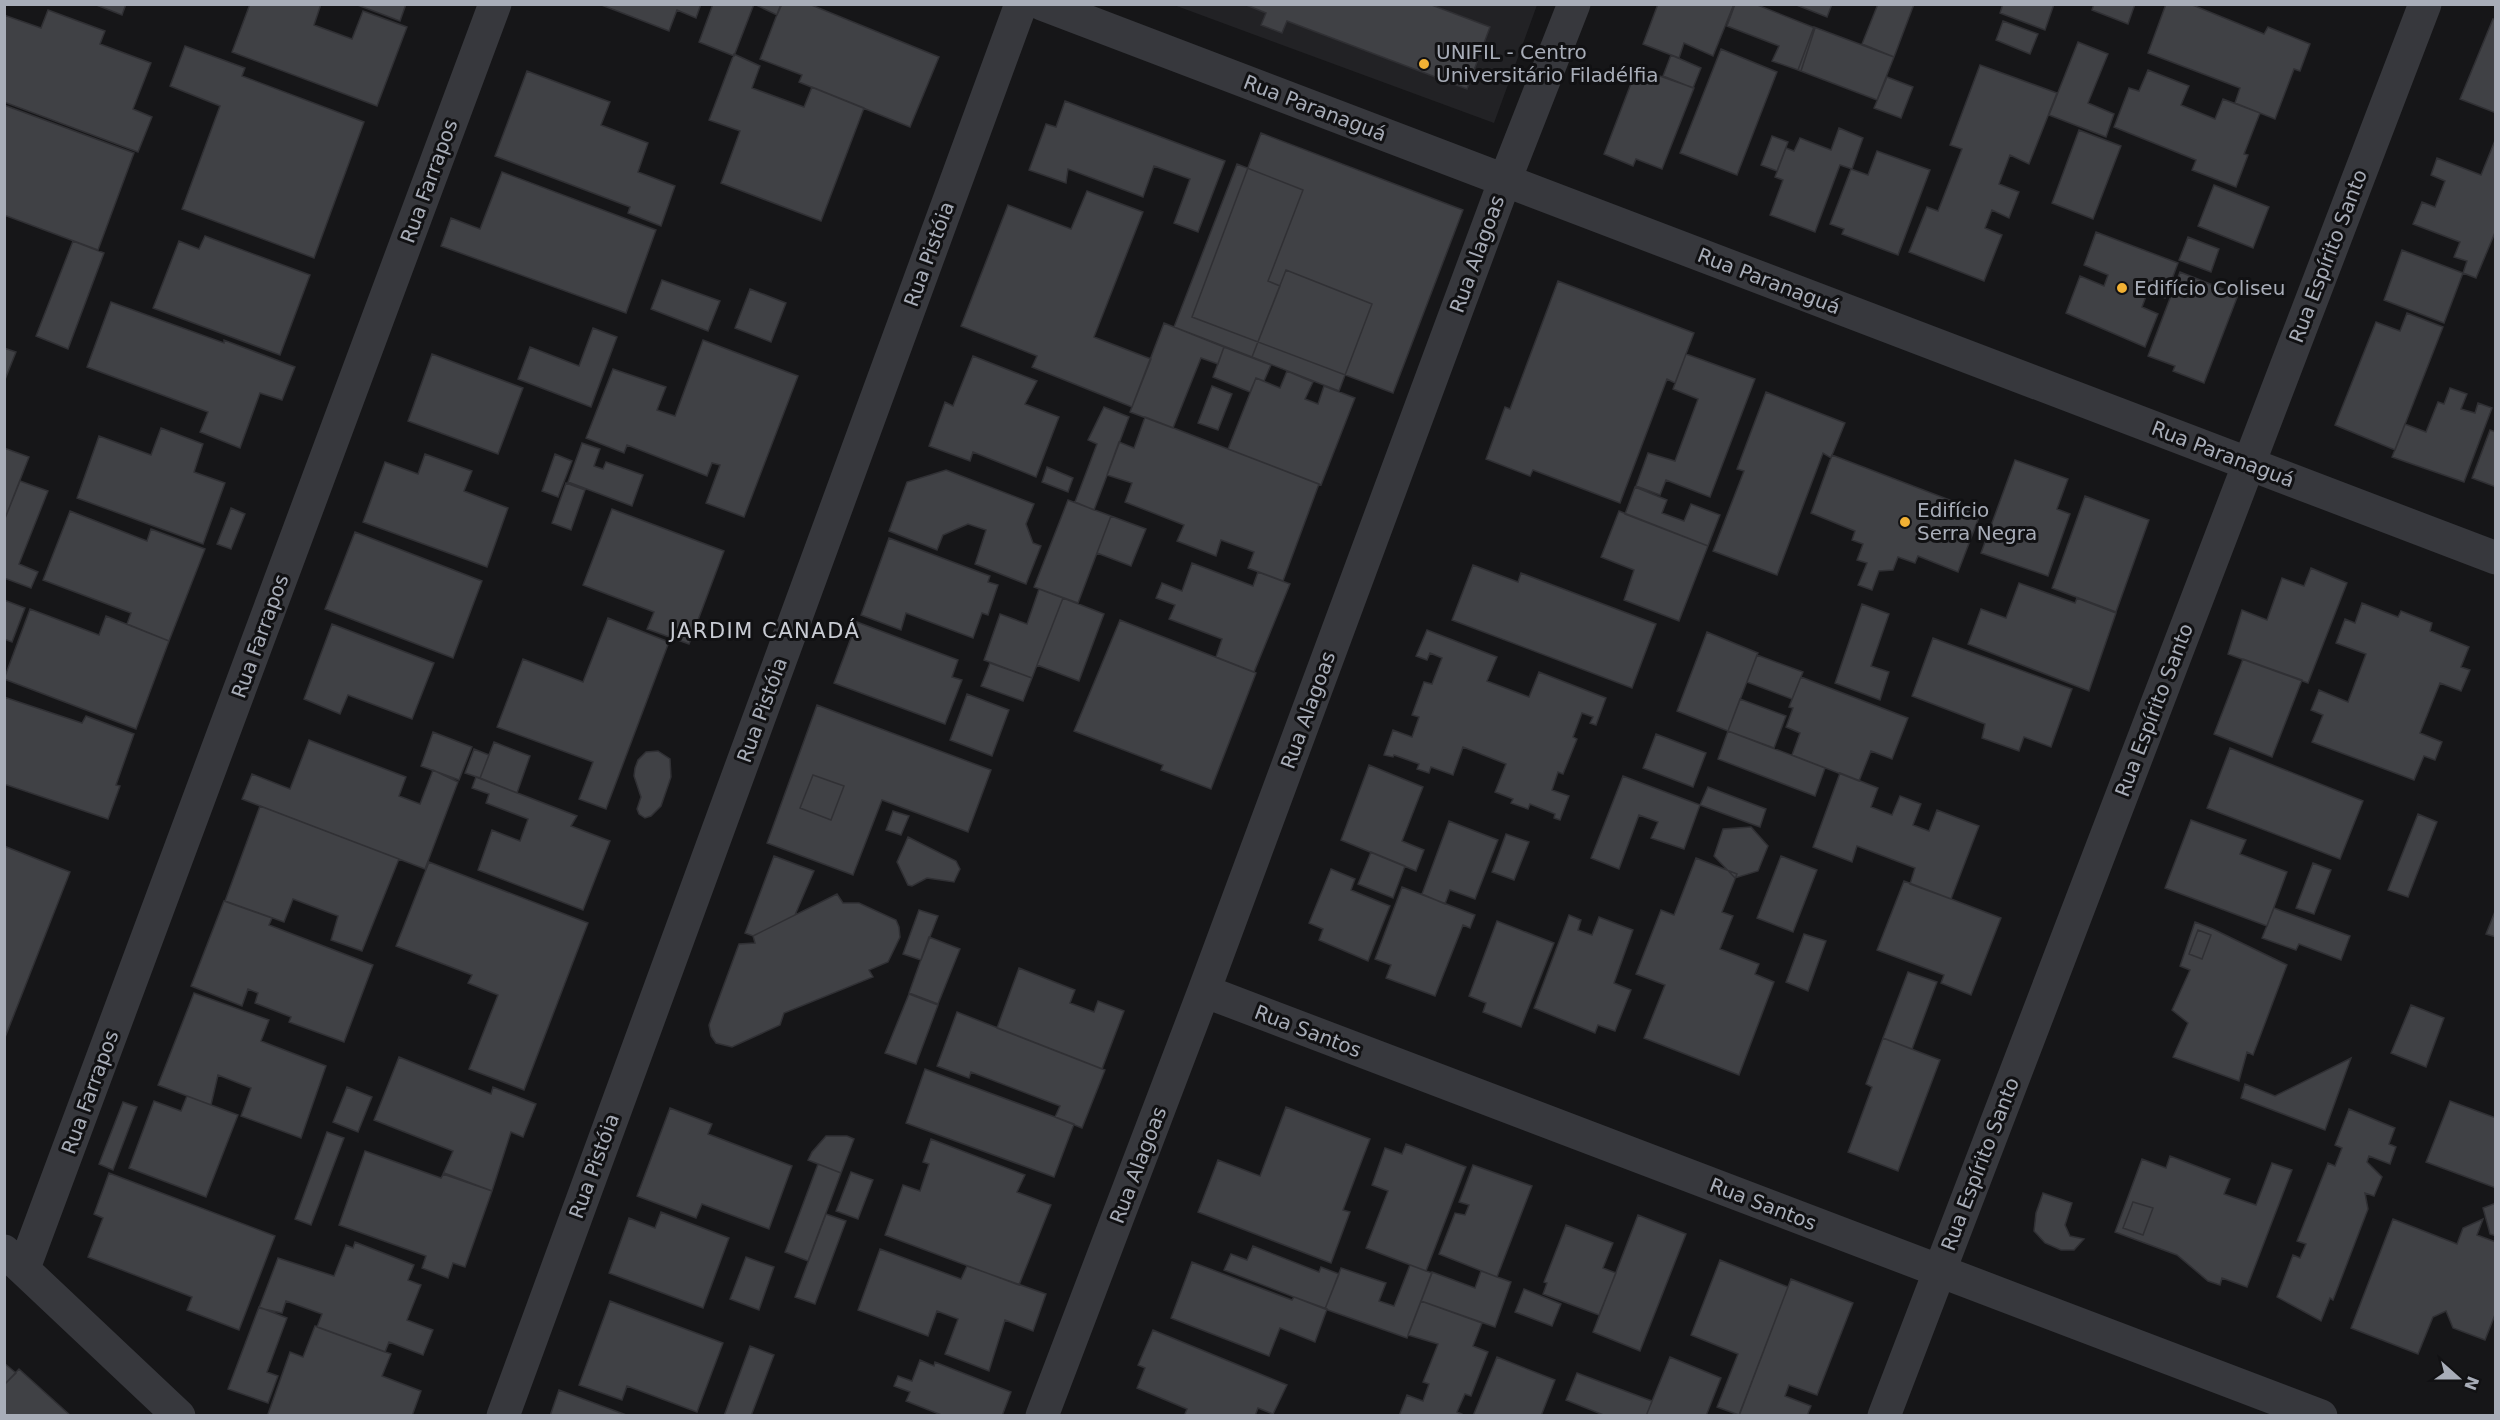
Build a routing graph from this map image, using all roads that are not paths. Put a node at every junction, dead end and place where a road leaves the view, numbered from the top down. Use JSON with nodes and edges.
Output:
{"nodes":[{"id":1,"x":495,"y":4,"type":"edge"},
{"id":2,"x":1021,"y":4,"type":"edge"},
{"id":3,"x":1042,"y":4,"type":"edge"},
{"id":4,"x":1574,"y":4,"type":"edge"},
{"id":5,"x":2425,"y":4,"type":"edge"},
{"id":6,"x":1505,"y":180,"type":"junction"},
{"id":7,"x":2249,"y":464,"type":"junction"},
{"id":8,"x":2496,"y":558,"type":"edge"},
{"id":9,"x":1204,"y":991,"type":"junction"},
{"id":10,"x":14,"y":1259,"type":"edge"},
{"id":11,"x":1940,"y":1271,"type":"junction"},
{"id":12,"x":179,"y":1416,"type":"edge"},
{"id":13,"x":503,"y":1416,"type":"edge"},
{"id":14,"x":1042,"y":1416,"type":"edge"},
{"id":15,"x":1884,"y":1416,"type":"edge"},
{"id":16,"x":2321,"y":1416,"type":"edge"}],
"edges":[{"from":1,"to":10,"type":"street","name":"Rua Farrapos"},
{"from":2,"to":13,"type":"street","name":"Rua Pistóia"},
{"from":3,"to":6,"type":"street","name":"Rua Paranaguá"},
{"from":4,"to":6,"type":"street","name":"Rua Alagoas"},
{"from":5,"to":7,"type":"street","name":"Rua Espírito Santo"},
{"from":6,"to":7,"type":"street","name":"Rua Paranaguá"},
{"from":6,"to":9,"type":"street","name":"Rua Alagoas"},
{"from":7,"to":8,"type":"street","name":"Rua Paranaguá"},
{"from":7,"to":11,"type":"street","name":"Rua Espírito Santo"},
{"from":9,"to":11,"type":"street","name":"Rua Santos"},
{"from":9,"to":14,"type":"street","name":"Rua Alagoas"},
{"from":10,"to":12,"type":"street"},
{"from":11,"to":15,"type":"street","name":"Rua Espírito Santo"},
{"from":11,"to":16,"type":"street","name":"Rua Santos"}]}
